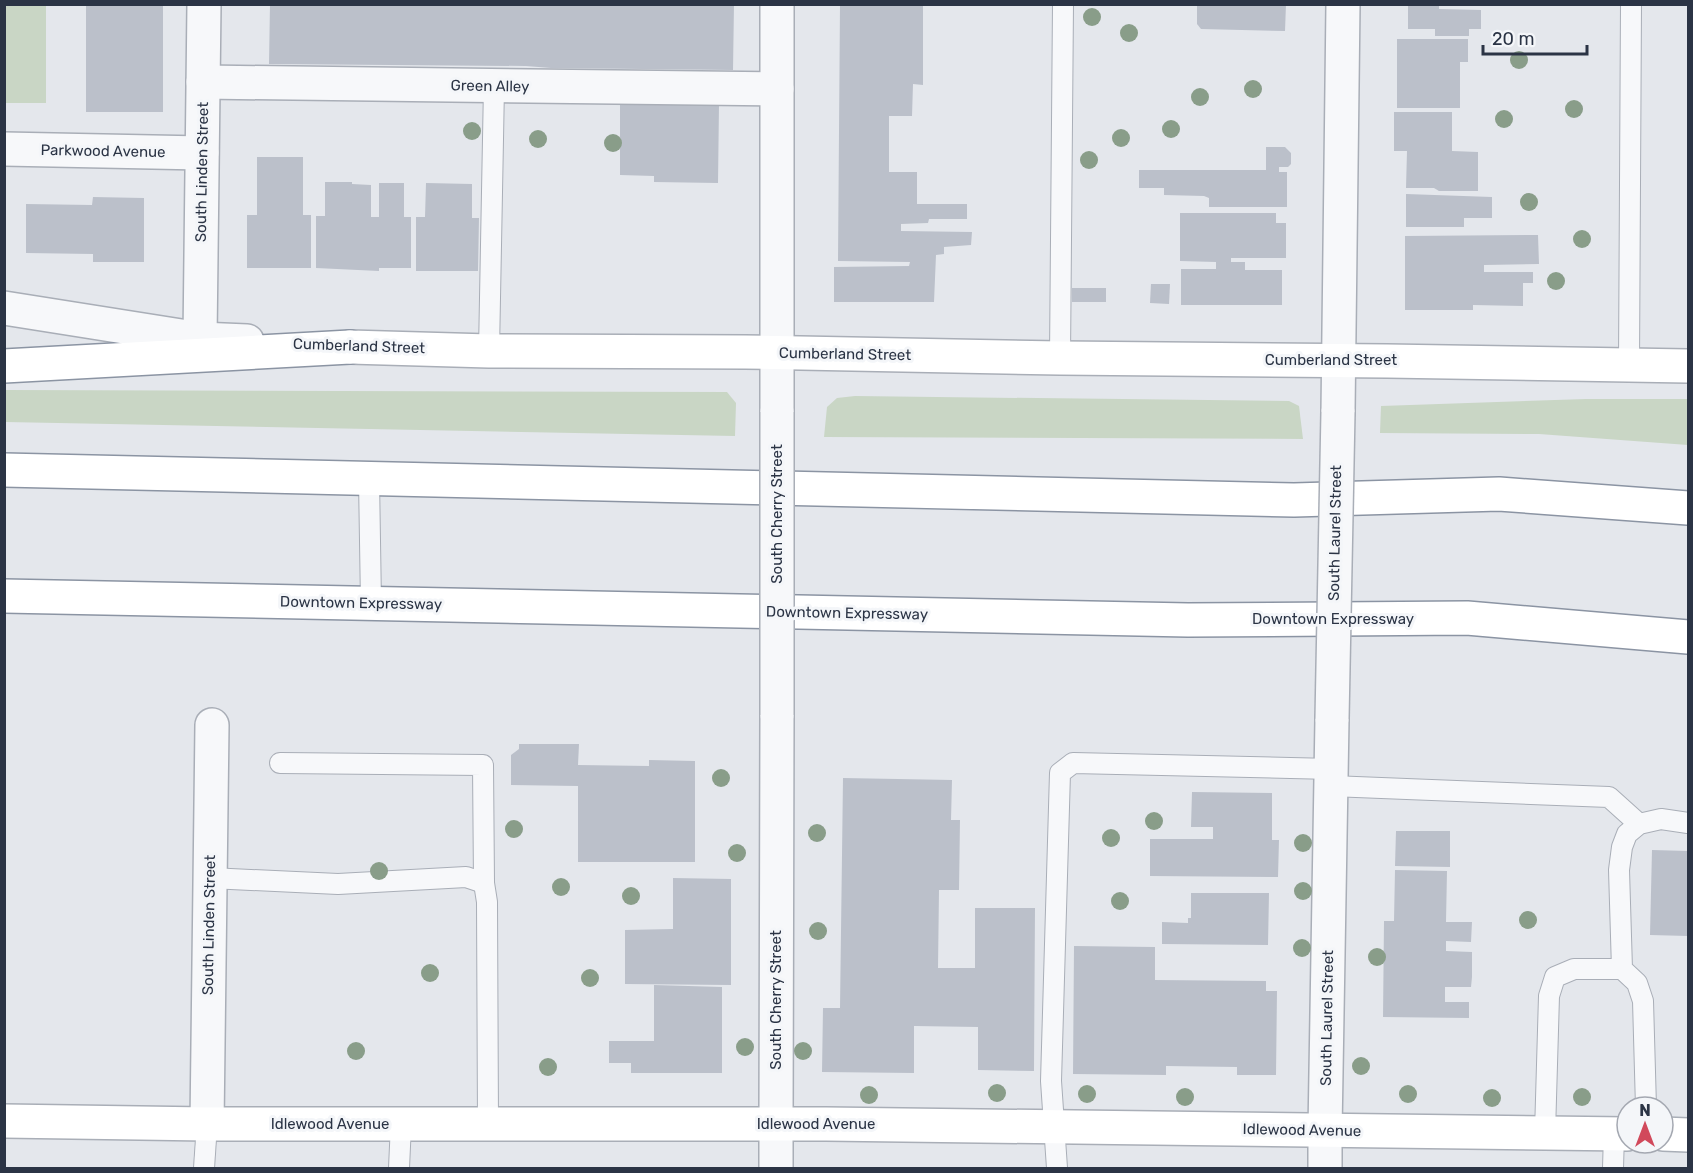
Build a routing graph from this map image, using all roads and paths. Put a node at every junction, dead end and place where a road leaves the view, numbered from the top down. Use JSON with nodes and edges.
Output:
{"nodes":[{"id":1,"x":204,"y":4,"type":"edge"},
{"id":2,"x":777,"y":4,"type":"edge"},
{"id":3,"x":1063,"y":4,"type":"edge"},
{"id":4,"x":1343,"y":4,"type":"edge"},
{"id":5,"x":1631,"y":4,"type":"edge"},
{"id":6,"x":203,"y":82,"type":"junction"},
{"id":7,"x":494,"y":86,"type":"junction"},
{"id":8,"x":777,"y":89,"type":"junction"},
{"id":9,"x":4,"y":149,"type":"edge"},
{"id":10,"x":202,"y":153,"type":"junction"},
{"id":11,"x":4,"y":308,"type":"edge"},
{"id":12,"x":200,"y":339,"type":"junction"},
{"id":13,"x":350,"y":347,"type":"junction"},
{"id":14,"x":489,"y":351,"type":"junction"},
{"id":15,"x":778,"y":352,"type":"junction"},
{"id":16,"x":1060,"y":358,"type":"junction"},
{"id":17,"x":1338,"y":360,"type":"junction"},
{"id":18,"x":1629,"y":365,"type":"junction"},
{"id":19,"x":4,"y":366,"type":"edge"},
{"id":20,"x":1689,"y":366,"type":"edge"},
{"id":21,"x":4,"y":470,"type":"edge"},
{"id":22,"x":369,"y":479,"type":"junction"},
{"id":23,"x":1689,"y":508,"type":"edge"},
{"id":24,"x":4,"y":596,"type":"edge"},
{"id":25,"x":371,"y":603,"type":"junction"},
{"id":26,"x":1467,"y":618,"type":"junction"},
{"id":27,"x":1689,"y":637,"type":"edge"},
{"id":28,"x":1689,"y":655,"type":"edge"},
{"id":29,"x":212,"y":725,"type":"dead end"},
{"id":30,"x":280,"y":763,"type":"dead end"},
{"id":31,"x":1331,"y":777,"type":"junction"},
{"id":32,"x":1689,"y":823,"type":"edge"},
{"id":33,"x":1640,"y":824,"type":"junction"},
{"id":34,"x":210,"y":878,"type":"junction"},
{"id":35,"x":484,"y":883,"type":"junction"},
{"id":36,"x":1622,"y":969,"type":"junction"},
{"id":37,"x":1646,"y":1095,"type":"edge"},
{"id":38,"x":4,"y":1121,"type":"edge"},
{"id":39,"x":207,"y":1124,"type":"junction"},
{"id":40,"x":401,"y":1124,"type":"junction"},
{"id":41,"x":488,"y":1124,"type":"junction"},
{"id":42,"x":776,"y":1124,"type":"junction"},
{"id":43,"x":1055,"y":1127,"type":"junction"},
{"id":44,"x":1325,"y":1131,"type":"junction"},
{"id":45,"x":1545,"y":1133,"type":"junction"},
{"id":46,"x":1615,"y":1134,"type":"edge"},
{"id":47,"x":204,"y":1168,"type":"edge"},
{"id":48,"x":399,"y":1168,"type":"edge"},
{"id":49,"x":776,"y":1168,"type":"edge"},
{"id":50,"x":1057,"y":1168,"type":"edge"},
{"id":51,"x":1325,"y":1168,"type":"edge"}],
"edges":[{"from":1,"to":6,"type":"street","name":"South Linden Street"},
{"from":2,"to":8,"type":"street","name":"South Cherry Street"},
{"from":3,"to":16,"type":"lane"},
{"from":4,"to":17,"type":"street","name":"South Laurel Street"},
{"from":5,"to":18,"type":"lane"},
{"from":6,"to":7,"type":"street","name":"Green Alley"},
{"from":6,"to":10,"type":"street","name":"South Linden Street"},
{"from":7,"to":8,"type":"street","name":"Green Alley"},
{"from":7,"to":14,"type":"lane"},
{"from":8,"to":15,"type":"street","name":"South Cherry Street"},
{"from":9,"to":10,"type":"street","name":"Parkwood Avenue"},
{"from":10,"to":12,"type":"street","name":"South Linden Street"},
{"from":11,"to":12,"type":"street","name":"Cumberland Street"},
{"from":12,"to":13,"type":"street","name":"Cumberland Street"},
{"from":13,"to":14,"type":"main road","name":"Cumberland Street"},
{"from":13,"to":19,"type":"main road"},
{"from":14,"to":15,"type":"main road","name":"Cumberland Street"},
{"from":15,"to":16,"type":"main road","name":"Cumberland Street"},
{"from":15,"to":42,"type":"street","name":"South Cherry Street","bridge":true},
{"from":16,"to":17,"type":"main road","name":"Cumberland Street"},
{"from":17,"to":18,"type":"main road","name":"Cumberland Street"},
{"from":17,"to":31,"type":"street","name":"South Laurel Street","bridge":true},
{"from":18,"to":20,"type":"main road","name":"Cumberland Street"},
{"from":21,"to":22,"type":"main road"},
{"from":22,"to":23,"type":"main road"},
{"from":22,"to":25,"type":"lane"},
{"from":24,"to":25,"type":"main road","name":"Downtown Expressway"},
{"from":25,"to":26,"type":"main road","name":"Downtown Expressway"},
{"from":26,"to":27,"type":"main road","name":"Downtown Expressway"},
{"from":26,"to":28,"type":"main road"},
{"from":29,"to":34,"type":"street","name":"South Linden Street"},
{"from":30,"to":35,"type":"lane"},
{"from":31,"to":33,"type":"lane"},
{"from":31,"to":43,"type":"lane"},
{"from":31,"to":44,"type":"street","name":"South Laurel Street"},
{"from":32,"to":33,"type":"lane"},
{"from":33,"to":36,"type":"lane"},
{"from":34,"to":35,"type":"lane"},
{"from":34,"to":39,"type":"street","name":"South Linden Street"},
{"from":35,"to":41,"type":"lane"},
{"from":36,"to":37,"type":"lane"},
{"from":36,"to":45,"type":"lane"},
{"from":38,"to":39,"type":"main road","name":"Idlewood Avenue"},
{"from":39,"to":40,"type":"main road","name":"Idlewood Avenue"},
{"from":39,"to":47,"type":"lane"},
{"from":40,"to":41,"type":"main road","name":"Idlewood Avenue"},
{"from":40,"to":48,"type":"lane"},
{"from":41,"to":42,"type":"main road","name":"Idlewood Avenue"},
{"from":42,"to":43,"type":"main road","name":"Idlewood Avenue"},
{"from":42,"to":49,"type":"street","name":"South Cherry Street"},
{"from":43,"to":44,"type":"main road","name":"Idlewood Avenue"},
{"from":43,"to":50,"type":"lane"},
{"from":44,"to":45,"type":"main road","name":"Idlewood Avenue"},
{"from":44,"to":51,"type":"street","name":"South Laurel Street"},
{"from":45,"to":46,"type":"main road","name":"Idlewood Avenue"}]}
